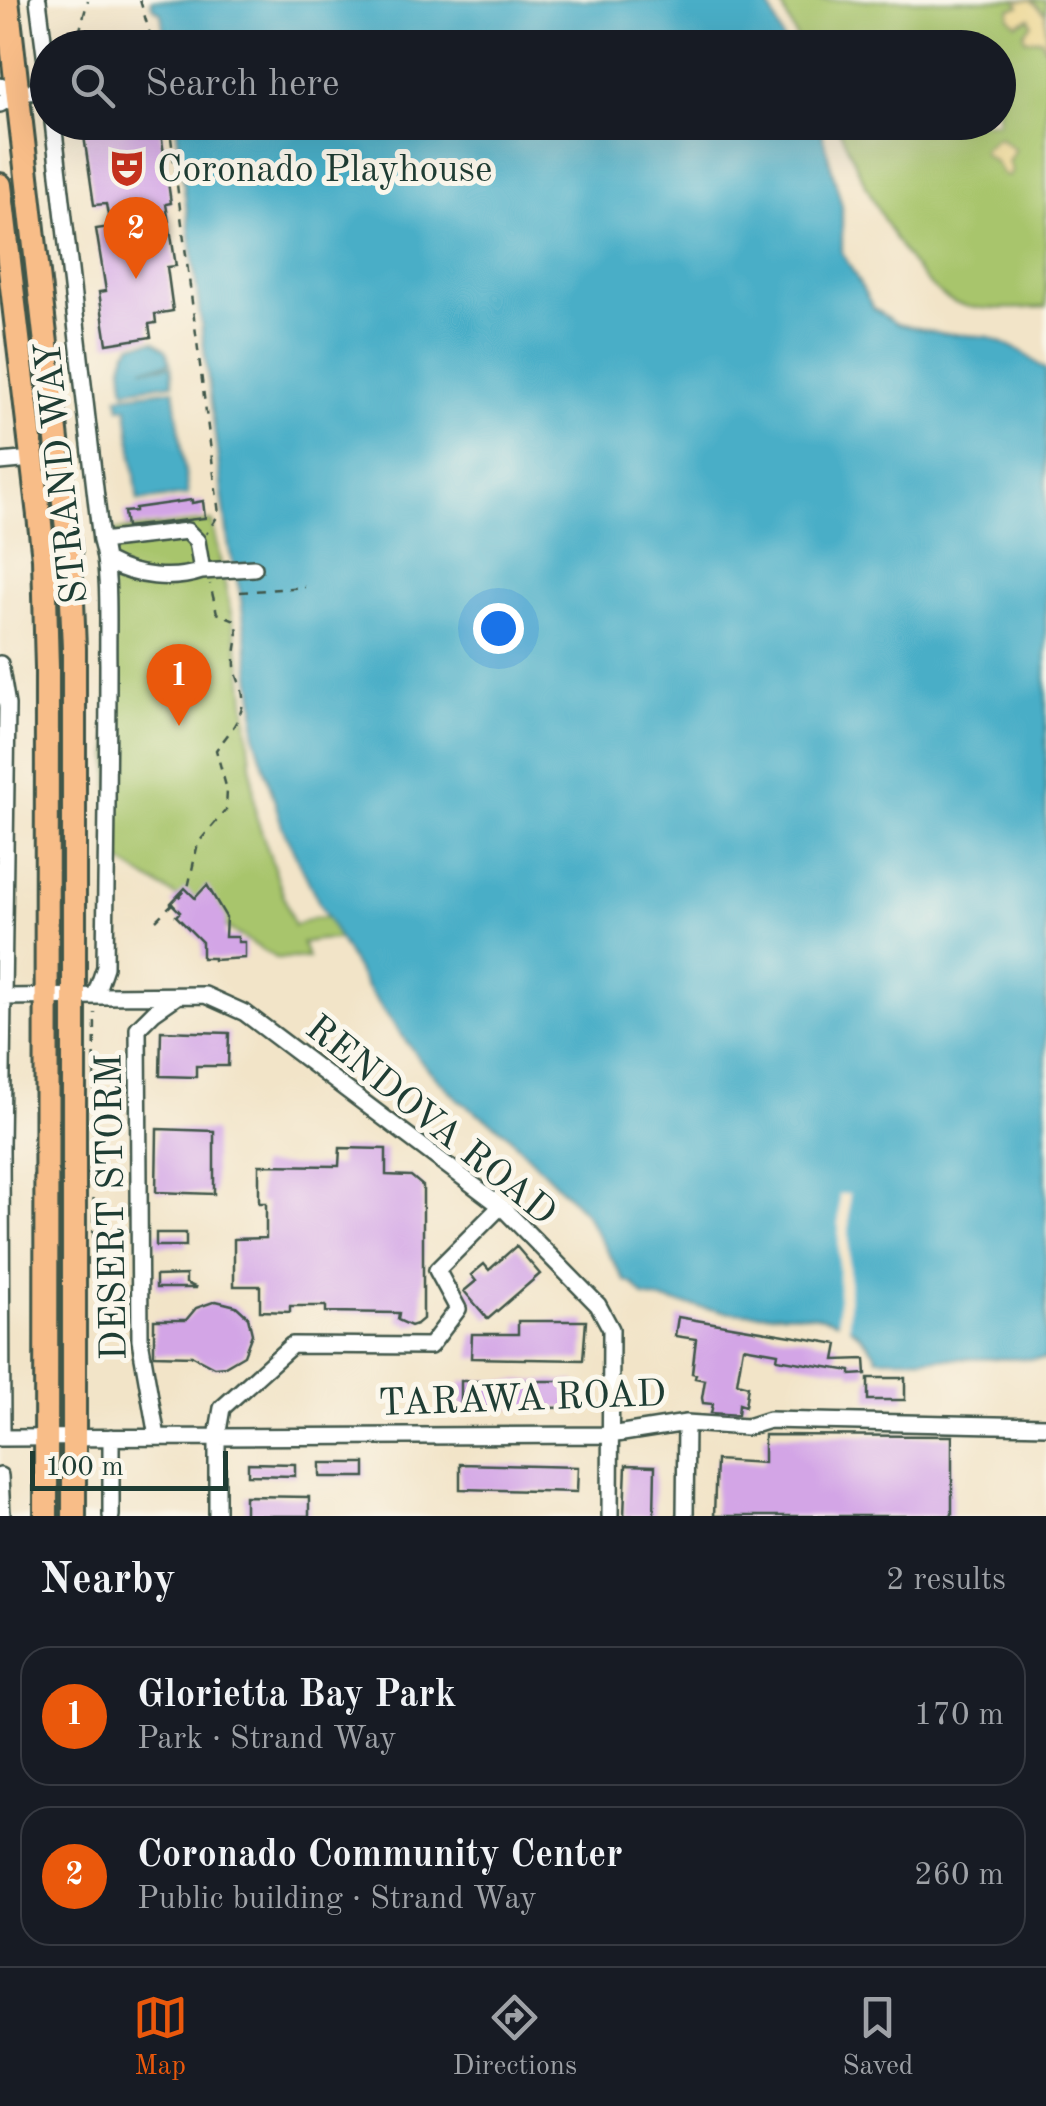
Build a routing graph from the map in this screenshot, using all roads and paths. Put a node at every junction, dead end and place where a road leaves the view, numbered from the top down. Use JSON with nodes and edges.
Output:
{"nodes":[{"id":1,"x":7,"y":0,"type":"edge"},
{"id":2,"x":38,"y":0,"type":"edge"},
{"id":3,"x":88,"y":0,"type":"edge"},
{"id":4,"x":140,"y":0,"type":"edge"},
{"id":5,"x":42,"y":30,"type":"edge"},
{"id":6,"x":80,"y":30,"type":"edge"},
{"id":7,"x":149,"y":30,"type":"edge"},
{"id":8,"x":6,"y":95,"type":"edge"},
{"id":9,"x":55,"y":140,"type":"edge"},
{"id":10,"x":171,"y":140,"type":"edge"},
{"id":11,"x":0,"y":185,"type":"edge"},
{"id":12,"x":32,"y":459,"type":"junction"},
{"id":13,"x":0,"y":462,"type":"edge"},
{"id":14,"x":101,"y":541,"type":"junction"},
{"id":15,"x":197,"y":541,"type":"junction"},
{"id":16,"x":108,"y":562,"type":"junction"},
{"id":17,"x":254,"y":568,"type":"dead end"},
{"id":18,"x":204,"y":570,"type":"junction"},
{"id":19,"x":306,"y":587,"type":"dead end"},
{"id":20,"x":240,"y":592,"type":"dead end"},
{"id":21,"x":0,"y":664,"type":"edge"},
{"id":22,"x":4,"y":705,"type":"edge"},
{"id":23,"x":156,"y":920,"type":"dead end"},
{"id":24,"x":179,"y":995,"type":"junction"},
{"id":25,"x":47,"y":996,"type":"junction"},
{"id":26,"x":85,"y":996,"type":"junction"},
{"id":27,"x":2,"y":997,"type":"edge"},
{"id":28,"x":1,"y":1146,"type":"edge"},
{"id":29,"x":501,"y":1206,"type":"junction"},
{"id":30,"x":686,"y":1424,"type":"junction"},
{"id":31,"x":1046,"y":1426,"type":"edge"},
{"id":32,"x":610,"y":1434,"type":"junction"},
{"id":33,"x":110,"y":1437,"type":"junction"},
{"id":34,"x":156,"y":1437,"type":"junction"},
{"id":35,"x":217,"y":1437,"type":"junction"},
{"id":36,"x":1,"y":1438,"type":"edge"},
{"id":37,"x":46,"y":1438,"type":"junction"},
{"id":38,"x":74,"y":1438,"type":"junction"},
{"id":39,"x":0,"y":1476,"type":"edge"},
{"id":40,"x":2,"y":1516,"type":"edge"},
{"id":41,"x":46,"y":1516,"type":"edge"},
{"id":42,"x":74,"y":1516,"type":"edge"},
{"id":43,"x":111,"y":1516,"type":"edge"},
{"id":44,"x":217,"y":1516,"type":"edge"},
{"id":45,"x":610,"y":1516,"type":"edge"},
{"id":46,"x":685,"y":1516,"type":"edge"}],
"edges":[{"from":1,"to":8,"type":"highway"},
{"from":2,"to":5,"type":"street"},
{"from":3,"to":6,"type":"path"},
{"from":4,"to":7,"type":"path"},
{"from":8,"to":26,"type":"highway"},
{"from":9,"to":14,"type":"street","name":"STRAND WAY"},
{"from":10,"to":15,"type":"path"},
{"from":11,"to":12,"type":"highway"},
{"from":12,"to":13,"type":"street"},
{"from":12,"to":25,"type":"highway"},
{"from":14,"to":15,"type":"street"},
{"from":14,"to":16,"type":"street","name":"STRAND WAY"},
{"from":15,"to":18,"type":"street"},
{"from":16,"to":18,"type":"street"},
{"from":16,"to":26,"type":"street","name":"STRAND WAY"},
{"from":17,"to":18,"type":"street"},
{"from":18,"to":23,"type":"path"},
{"from":19,"to":20,"type":"path"},
{"from":21,"to":22,"type":"street"},
{"from":22,"to":27,"type":"street"},
{"from":24,"to":26,"type":"street","name":"RENDOVA ROAD"},
{"from":24,"to":29,"type":"street","name":"RENDOVA ROAD"},
{"from":24,"to":34,"type":"street","name":"DESERT STORM"},
{"from":25,"to":26,"type":"street","name":"RENDOVA ROAD"},
{"from":25,"to":27,"type":"street","name":"RENDOVA ROAD"},
{"from":25,"to":37,"type":"highway"},
{"from":26,"to":38,"type":"highway"},
{"from":27,"to":28,"type":"street"},
{"from":28,"to":36,"type":"street"},
{"from":29,"to":32,"type":"street","name":"RENDOVA ROAD"},
{"from":29,"to":35,"type":"street"},
{"from":30,"to":31,"type":"street","name":"TARAWA ROAD"},
{"from":30,"to":32,"type":"street","name":"TARAWA ROAD"},
{"from":30,"to":46,"type":"street"},
{"from":32,"to":35,"type":"street","name":"TARAWA ROAD"},
{"from":32,"to":45,"type":"street","name":"RENDOVA ROAD"},
{"from":33,"to":34,"type":"street","name":"TARAWA ROAD"},
{"from":33,"to":38,"type":"street","name":"TARAWA ROAD"},
{"from":33,"to":43,"type":"street"},
{"from":34,"to":35,"type":"street","name":"TARAWA ROAD"},
{"from":35,"to":44,"type":"street"},
{"from":36,"to":37,"type":"street","name":"TARAWA ROAD"},
{"from":37,"to":38,"type":"street","name":"TARAWA ROAD"},
{"from":37,"to":41,"type":"highway"},
{"from":38,"to":42,"type":"highway"},
{"from":39,"to":40,"type":"street"}]}
